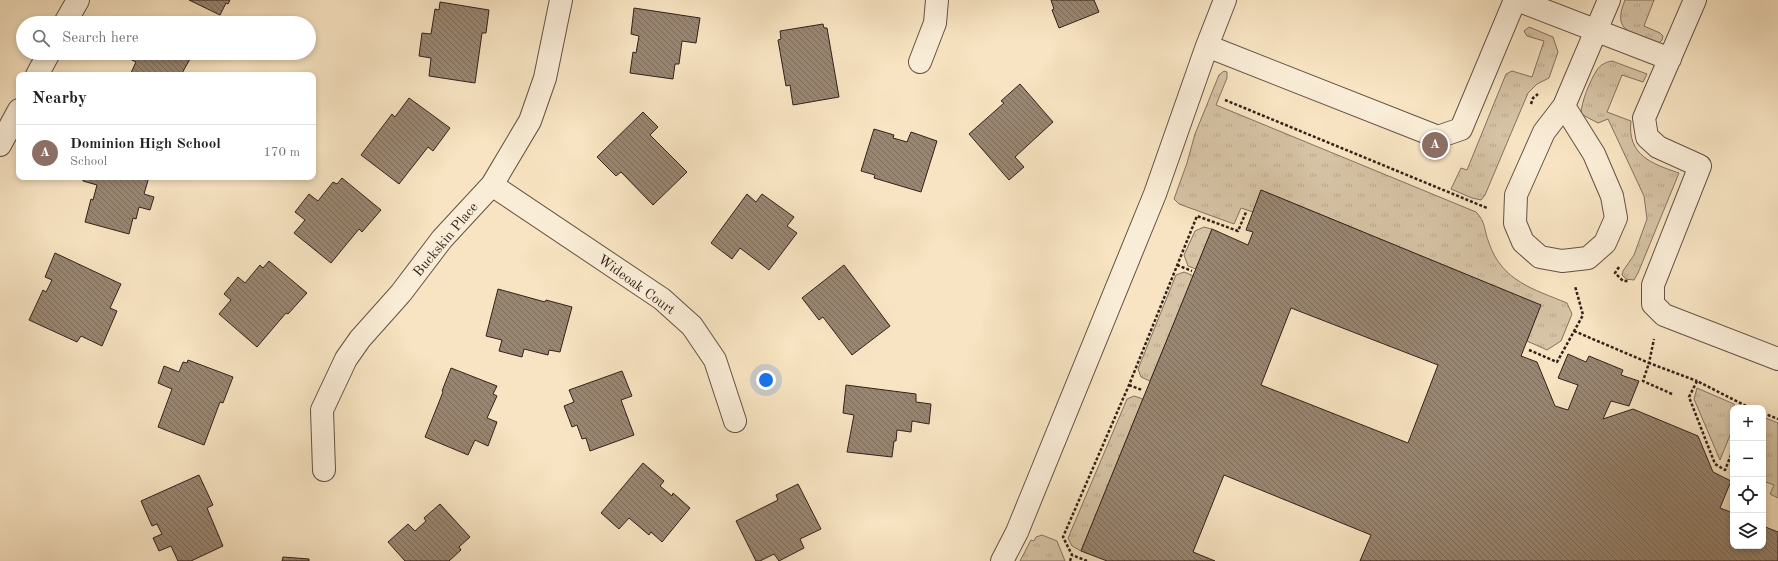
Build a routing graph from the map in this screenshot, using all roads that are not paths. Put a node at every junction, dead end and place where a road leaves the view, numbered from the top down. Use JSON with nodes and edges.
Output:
{"nodes":[{"id":1,"x":78,"y":0,"type":"edge"},
{"id":2,"x":561,"y":0,"type":"edge"},
{"id":3,"x":937,"y":0,"type":"edge"},
{"id":4,"x":1225,"y":0,"type":"edge"},
{"id":5,"x":1516,"y":0,"type":"edge"},
{"id":6,"x":1608,"y":0,"type":"edge"},
{"id":7,"x":1695,"y":0,"type":"edge"},
{"id":8,"x":69,"y":16,"type":"edge"},
{"id":9,"x":1596,"y":32,"type":"junction"},
{"id":10,"x":1207,"y":46,"type":"junction"},
{"id":11,"x":1670,"y":59,"type":"junction"},
{"id":12,"x":46,"y":60,"type":"edge"},
{"id":13,"x":920,"y":62,"type":"dead end"},
{"id":14,"x":40,"y":72,"type":"edge"},
{"id":15,"x":1564,"y":106,"type":"junction"},
{"id":16,"x":16,"y":116,"type":"edge"},
{"id":17,"x":0,"y":145,"type":"edge"},
{"id":18,"x":492,"y":185,"type":"junction"},
{"id":19,"x":1778,"y":359,"type":"edge"},
{"id":20,"x":735,"y":421,"type":"dead end"},
{"id":21,"x":324,"y":470,"type":"dead end"},
{"id":22,"x":1002,"y":561,"type":"edge"}],
"edges":[{"from":1,"to":8,"type":"street"},
{"from":2,"to":18,"type":"street","name":"Buckskin Place"},
{"from":3,"to":13,"type":"street"},
{"from":4,"to":10,"type":"street"},
{"from":5,"to":9,"type":"street"},
{"from":5,"to":10,"type":"street"},
{"from":6,"to":9,"type":"street"},
{"from":7,"to":11,"type":"street"},
{"from":9,"to":11,"type":"street"},
{"from":9,"to":15,"type":"street"},
{"from":10,"to":22,"type":"street"},
{"from":11,"to":19,"type":"street"},
{"from":12,"to":14,"type":"street"},
{"from":15,"to":15,"type":"street"},
{"from":16,"to":17,"type":"street"},
{"from":18,"to":20,"type":"street","name":"Wideoak Court"},
{"from":18,"to":21,"type":"street","name":"Buckskin Place"}]}
